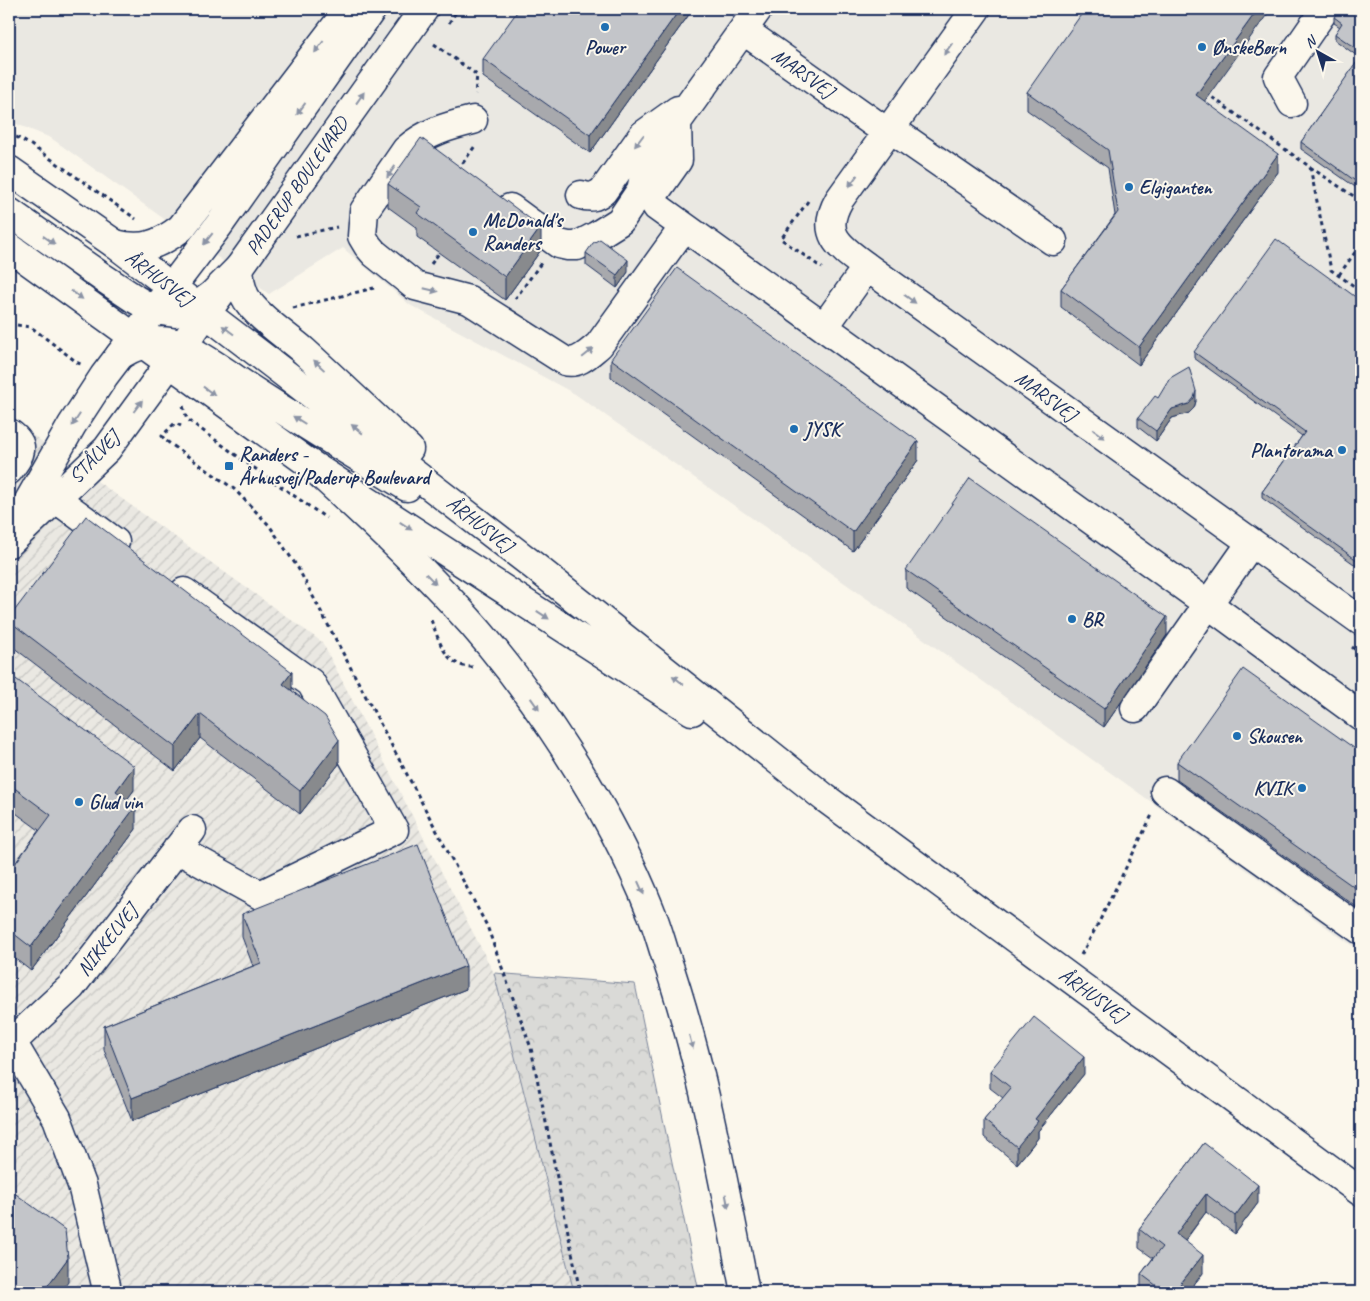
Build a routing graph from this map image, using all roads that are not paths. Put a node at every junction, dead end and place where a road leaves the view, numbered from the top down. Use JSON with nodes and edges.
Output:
{"nodes":[{"id":1,"x":349,"y":9,"type":"edge"},
{"id":2,"x":372,"y":9,"type":"edge"},
{"id":3,"x":424,"y":9,"type":"edge"},
{"id":4,"x":976,"y":9,"type":"edge"},
{"id":5,"x":1325,"y":9,"type":"edge"},
{"id":6,"x":750,"y":19,"type":"edge"},
{"id":7,"x":1292,"y":103,"type":"dead end"},
{"id":8,"x":684,"y":111,"type":"junction"},
{"id":9,"x":890,"y":131,"type":"junction"},
{"id":10,"x":474,"y":133,"type":"road end"},
{"id":11,"x":419,"y":141,"type":"junction"},
{"id":12,"x":448,"y":167,"type":"edge"},
{"id":13,"x":9,"y":170,"type":"edge"},
{"id":14,"x":490,"y":194,"type":"edge"},
{"id":15,"x":581,"y":195,"type":"dead end"},
{"id":16,"x":9,"y":212,"type":"edge"},
{"id":17,"x":684,"y":227,"type":"junction"},
{"id":18,"x":1054,"y":242,"type":"dead end"},
{"id":19,"x":115,"y":244,"type":"junction"},
{"id":20,"x":9,"y":247,"type":"edge"},
{"id":21,"x":867,"y":267,"type":"junction"},
{"id":22,"x":240,"y":268,"type":"junction"},
{"id":23,"x":171,"y":287,"type":"junction"},
{"id":24,"x":154,"y":310,"type":"junction"},
{"id":25,"x":201,"y":310,"type":"junction"},
{"id":26,"x":824,"y":327,"type":"junction"},
{"id":27,"x":132,"y":346,"type":"junction"},
{"id":28,"x":176,"y":354,"type":"junction"},
{"id":29,"x":9,"y":433,"type":"edge"},
{"id":30,"x":307,"y":462,"type":"junction"},
{"id":31,"x":9,"y":470,"type":"edge"},
{"id":32,"x":55,"y":498,"type":"junction"},
{"id":33,"x":9,"y":536,"type":"edge"},
{"id":34,"x":9,"y":543,"type":"edge"},
{"id":35,"x":1251,"y":543,"type":"junction"},
{"id":36,"x":135,"y":556,"type":"edge"},
{"id":37,"x":534,"y":566,"type":"junction"},
{"id":38,"x":167,"y":579,"type":"edge"},
{"id":39,"x":1208,"y":604,"type":"junction"},
{"id":40,"x":1361,"y":621,"type":"edge"},
{"id":41,"x":1135,"y":708,"type":"dead end"},
{"id":42,"x":1361,"y":716,"type":"edge"},
{"id":43,"x":1165,"y":791,"type":"road end"},
{"id":44,"x":825,"y":798,"type":"junction"},
{"id":45,"x":1361,"y":930,"type":"edge"},
{"id":46,"x":10,"y":1041,"type":"edge"},
{"id":47,"x":1361,"y":1192,"type":"edge"},
{"id":48,"x":106,"y":1292,"type":"edge"},
{"id":49,"x":745,"y":1292,"type":"edge"}],
"edges":[{"from":1,"to":19,"type":"main road","one_way":true},
{"from":2,"to":23,"type":"main road","name":"PADERUP BOULEVARD","one_way":true},
{"from":22,"to":3,"type":"main road","name":"PADERUP BOULEVARD","one_way":true},
{"from":4,"to":9,"type":"main road","name":"MARSVEJ","one_way":true},
{"from":5,"to":7,"type":"main road"},
{"from":6,"to":8,"type":"main road"},
{"from":6,"to":9,"type":"main road","name":"MARSVEJ"},
{"from":8,"to":14,"type":"main road"},
{"from":8,"to":15,"type":"main road","one_way":true},
{"from":8,"to":17,"type":"main road"},
{"from":9,"to":18,"type":"main road"},
{"from":9,"to":21,"type":"main road","name":"MARSVEJ","one_way":true},
{"from":10,"to":11,"type":"main road"},
{"from":11,"to":12,"type":"main road"},
{"from":11,"to":17,"type":"main road","one_way":true},
{"from":13,"to":19,"type":"main road","name":"ÅRHUSVEJ"},
{"from":16,"to":24,"type":"main road","one_way":true},
{"from":17,"to":26,"type":"main road"},
{"from":19,"to":23,"type":"main road","name":"ÅRHUSVEJ"},
{"from":20,"to":27,"type":"main road","name":"ÅRHUSVEJ","one_way":true},
{"from":21,"to":26,"type":"main road"},
{"from":21,"to":35,"type":"main road","name":"MARSVEJ","one_way":true},
{"from":22,"to":25,"type":"main road","name":"PADERUP BOULEVARD"},
{"from":37,"to":22,"type":"main road","one_way":true},
{"from":23,"to":24,"type":"main road","name":"PADERUP BOULEVARD"},
{"from":23,"to":25,"type":"main road","name":"ÅRHUSVEJ"},
{"from":24,"to":25,"type":"main road"},
{"from":24,"to":27,"type":"main road","name":"PADERUP BOULEVARD"},
{"from":25,"to":28,"type":"main road"},
{"from":37,"to":25,"type":"main road","name":"ÅRHUSVEJ","one_way":true},
{"from":26,"to":39,"type":"main road"},
{"from":27,"to":28,"type":"main road","name":"ÅRHUSVEJ"},
{"from":27,"to":33,"type":"main road","name":"STÅLVEJ","one_way":true},
{"from":28,"to":30,"type":"main road","name":"ÅRHUSVEJ","one_way":true},
{"from":32,"to":28,"type":"main road","name":"STÅLVEJ","one_way":true},
{"from":37,"to":28,"type":"main road","one_way":true},
{"from":29,"to":31,"type":"main road"},
{"from":30,"to":44,"type":"main road","name":"ÅRHUSVEJ","one_way":true},
{"from":30,"to":49,"type":"main road","one_way":true},
{"from":32,"to":34,"type":"main road","name":"STÅLVEJ"},
{"from":32,"to":36,"type":"main road"},
{"from":35,"to":39,"type":"main road"},
{"from":35,"to":40,"type":"main road","name":"MARSVEJ"},
{"from":44,"to":37,"type":"main road","name":"ÅRHUSVEJ","one_way":true},
{"from":38,"to":46,"type":"main road","name":"NIKKELVEJ"},
{"from":39,"to":41,"type":"main road"},
{"from":39,"to":42,"type":"main road"},
{"from":43,"to":45,"type":"main road"},
{"from":44,"to":47,"type":"main road","name":"ÅRHUSVEJ"},
{"from":46,"to":48,"type":"main road","name":"NIKKELVEJ"}]}
